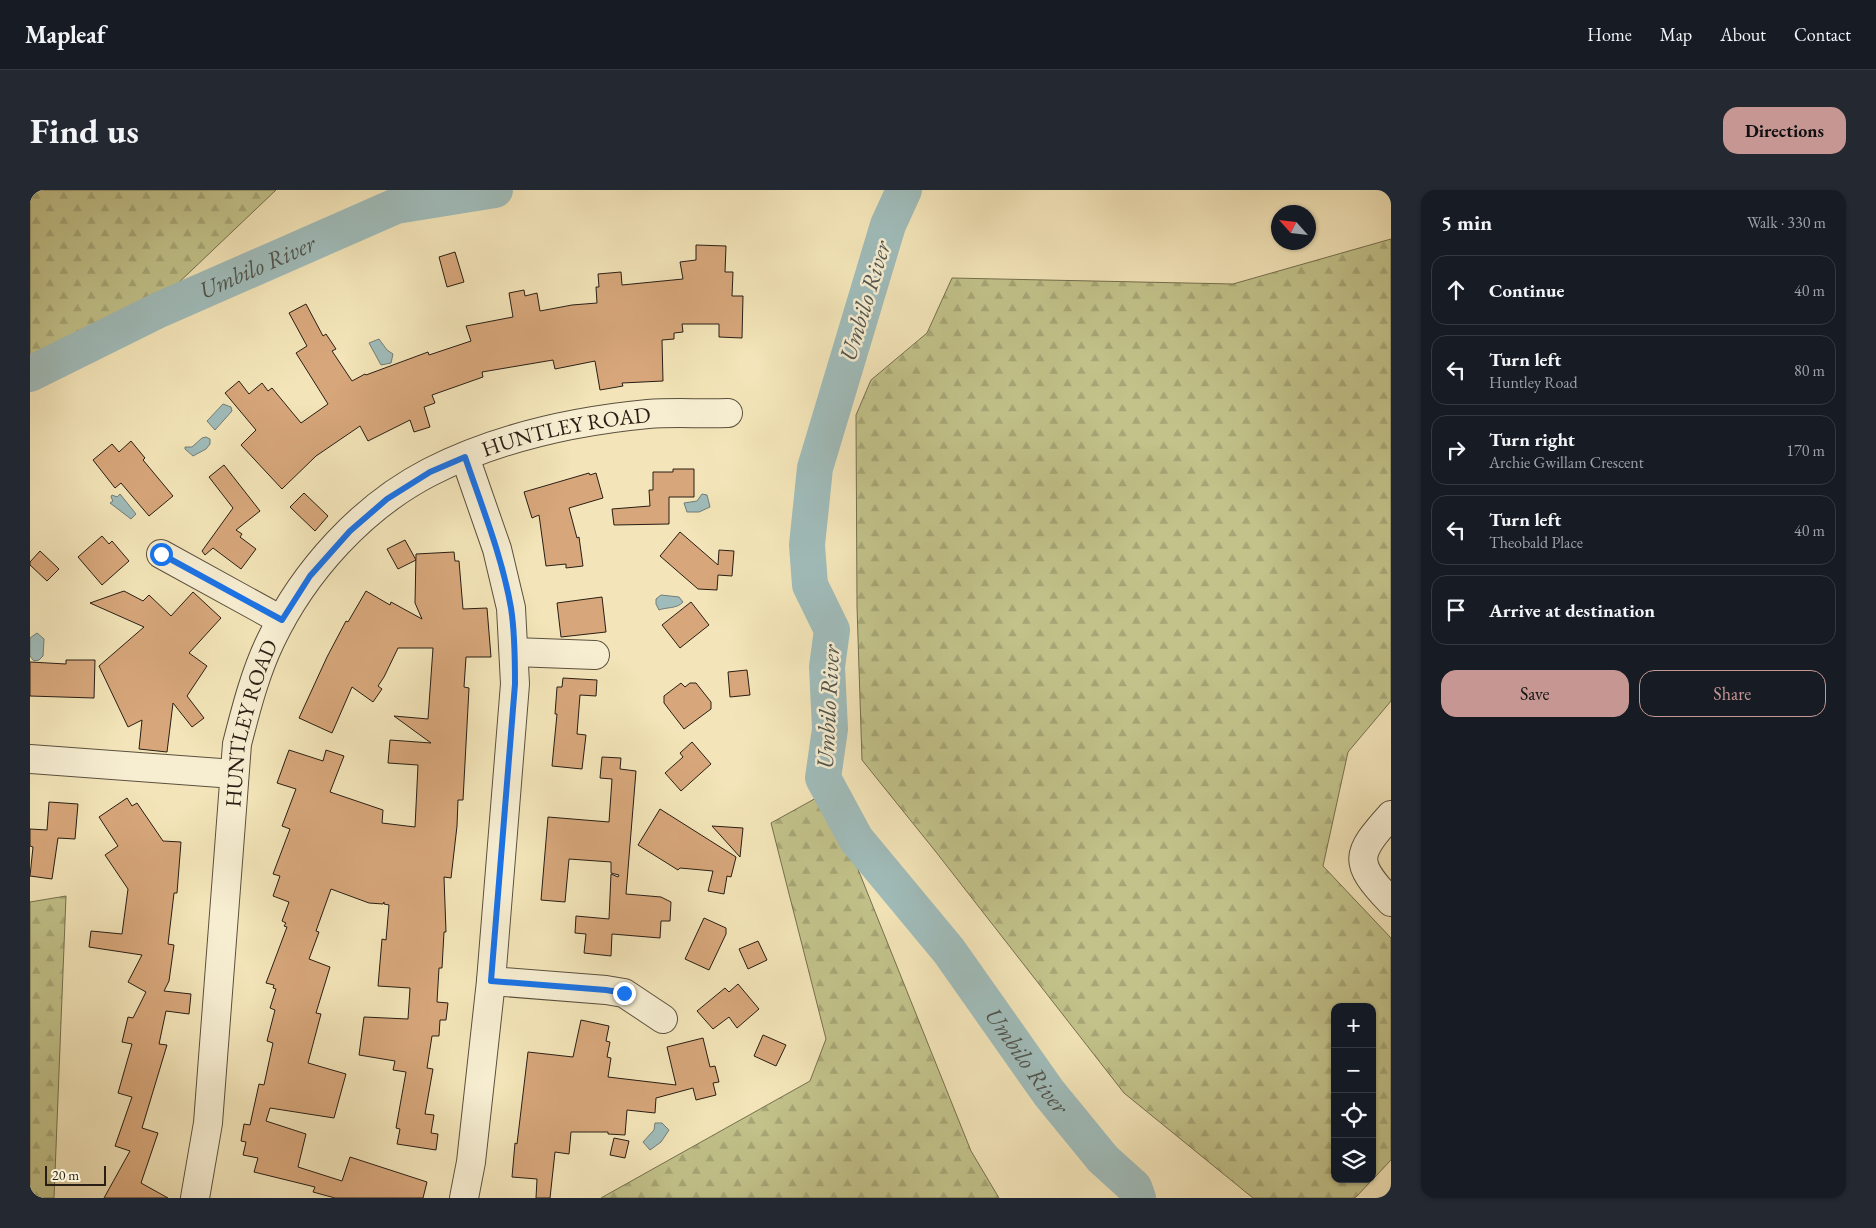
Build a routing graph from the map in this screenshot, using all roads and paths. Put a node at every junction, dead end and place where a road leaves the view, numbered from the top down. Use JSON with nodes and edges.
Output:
{"nodes":[{"id":1,"x":728,"y":414,"type":"dead end"},
{"id":2,"x":465,"y":457,"type":"junction"},
{"id":3,"x":161,"y":554,"type":"dead end"},
{"id":4,"x":282,"y":620,"type":"junction"},
{"id":5,"x":514,"y":652,"type":"junction"},
{"id":6,"x":595,"y":655,"type":"dead end"},
{"id":7,"x":30,"y":759,"type":"edge"},
{"id":8,"x":234,"y":774,"type":"junction"},
{"id":9,"x":1391,"y":815,"type":"edge"},
{"id":10,"x":1391,"y":902,"type":"edge"},
{"id":11,"x":491,"y":981,"type":"junction"},
{"id":12,"x":663,"y":1019,"type":"dead end"},
{"id":13,"x":195,"y":1198,"type":"edge"},
{"id":14,"x":464,"y":1198,"type":"edge"}],
"edges":[{"from":1,"to":2,"type":"street","name":"HUNTLEY ROAD"},
{"from":2,"to":4,"type":"street","name":"HUNTLEY ROAD"},
{"from":2,"to":5,"type":"street"},
{"from":3,"to":4,"type":"street"},
{"from":4,"to":8,"type":"street","name":"HUNTLEY ROAD"},
{"from":5,"to":6,"type":"street"},
{"from":5,"to":11,"type":"street"},
{"from":7,"to":8,"type":"street"},
{"from":8,"to":13,"type":"street","name":"HUNTLEY ROAD"},
{"from":9,"to":10,"type":"street"},
{"from":11,"to":12,"type":"street"},
{"from":11,"to":14,"type":"street"}]}
